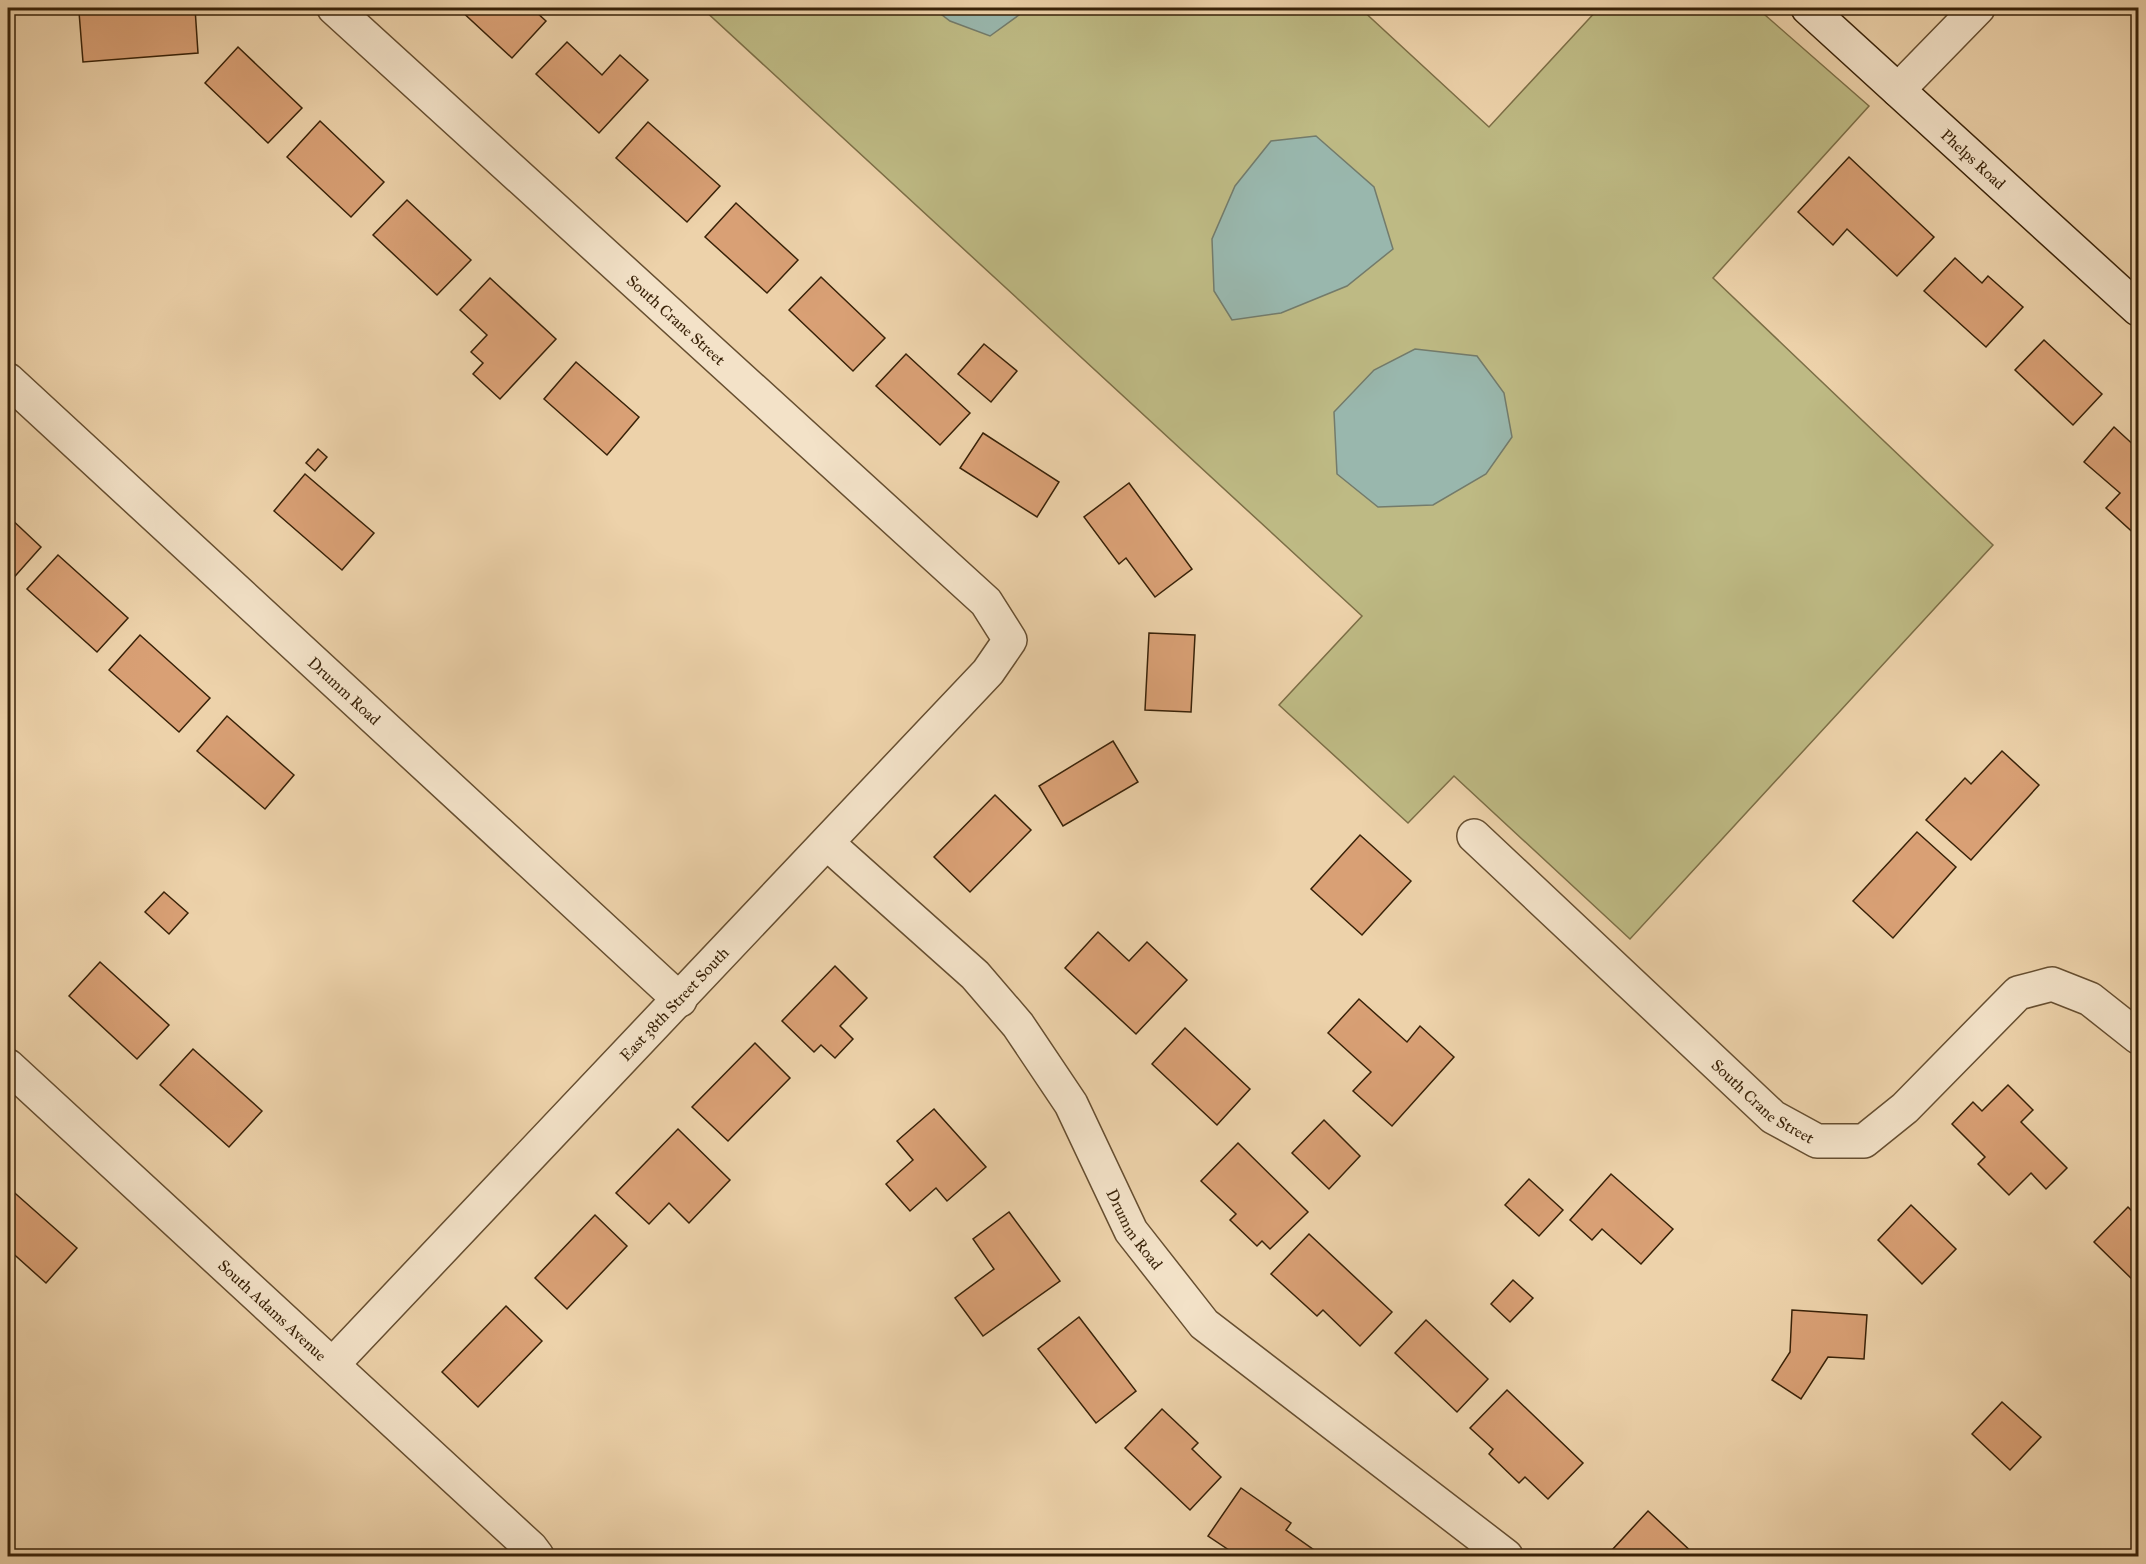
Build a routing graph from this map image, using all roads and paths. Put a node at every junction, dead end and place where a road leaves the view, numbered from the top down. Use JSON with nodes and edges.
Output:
{"nodes":[{"id":1,"x":333,"y":8,"type":"edge"},
{"id":2,"x":1808,"y":8,"type":"edge"},
{"id":3,"x":1978,"y":8,"type":"edge"},
{"id":4,"x":1899,"y":90,"type":"junction"},
{"id":5,"x":2139,"y":309,"type":"edge"},
{"id":6,"x":8,"y":380,"type":"edge"},
{"id":7,"x":1010,"y":640,"type":"joint"},
{"id":8,"x":1474,"y":836,"type":"dead end"},
{"id":9,"x":826,"y":843,"type":"junction"},
{"id":10,"x":680,"y":1000,"type":"junction"},
{"id":11,"x":2139,"y":1037,"type":"edge"},
{"id":12,"x":8,"y":1066,"type":"edge"},
{"id":13,"x":333,"y":1364,"type":"junction"},
{"id":14,"x":537,"y":1557,"type":"edge"},
{"id":15,"x":1506,"y":1557,"type":"edge"}],
"edges":[{"from":1,"to":7,"type":"street","name":"South Crane Street"},
{"from":2,"to":4,"type":"street","name":"Phelps Road"},
{"from":3,"to":4,"type":"street"},
{"from":4,"to":5,"type":"street","name":"Phelps Road"},
{"from":6,"to":10,"type":"street","name":"Drumm Road"},
{"from":7,"to":9,"type":"street","name":"East 38th Street South"},
{"from":8,"to":11,"type":"street","name":"South Crane Street"},
{"from":9,"to":10,"type":"street","name":"East 38th Street South"},
{"from":9,"to":15,"type":"street","name":"Drumm Road"},
{"from":10,"to":13,"type":"street","name":"East 38th Street South"},
{"from":12,"to":13,"type":"street","name":"South Adams Avenue"},
{"from":13,"to":14,"type":"street","name":"South Adams Avenue"}]}
